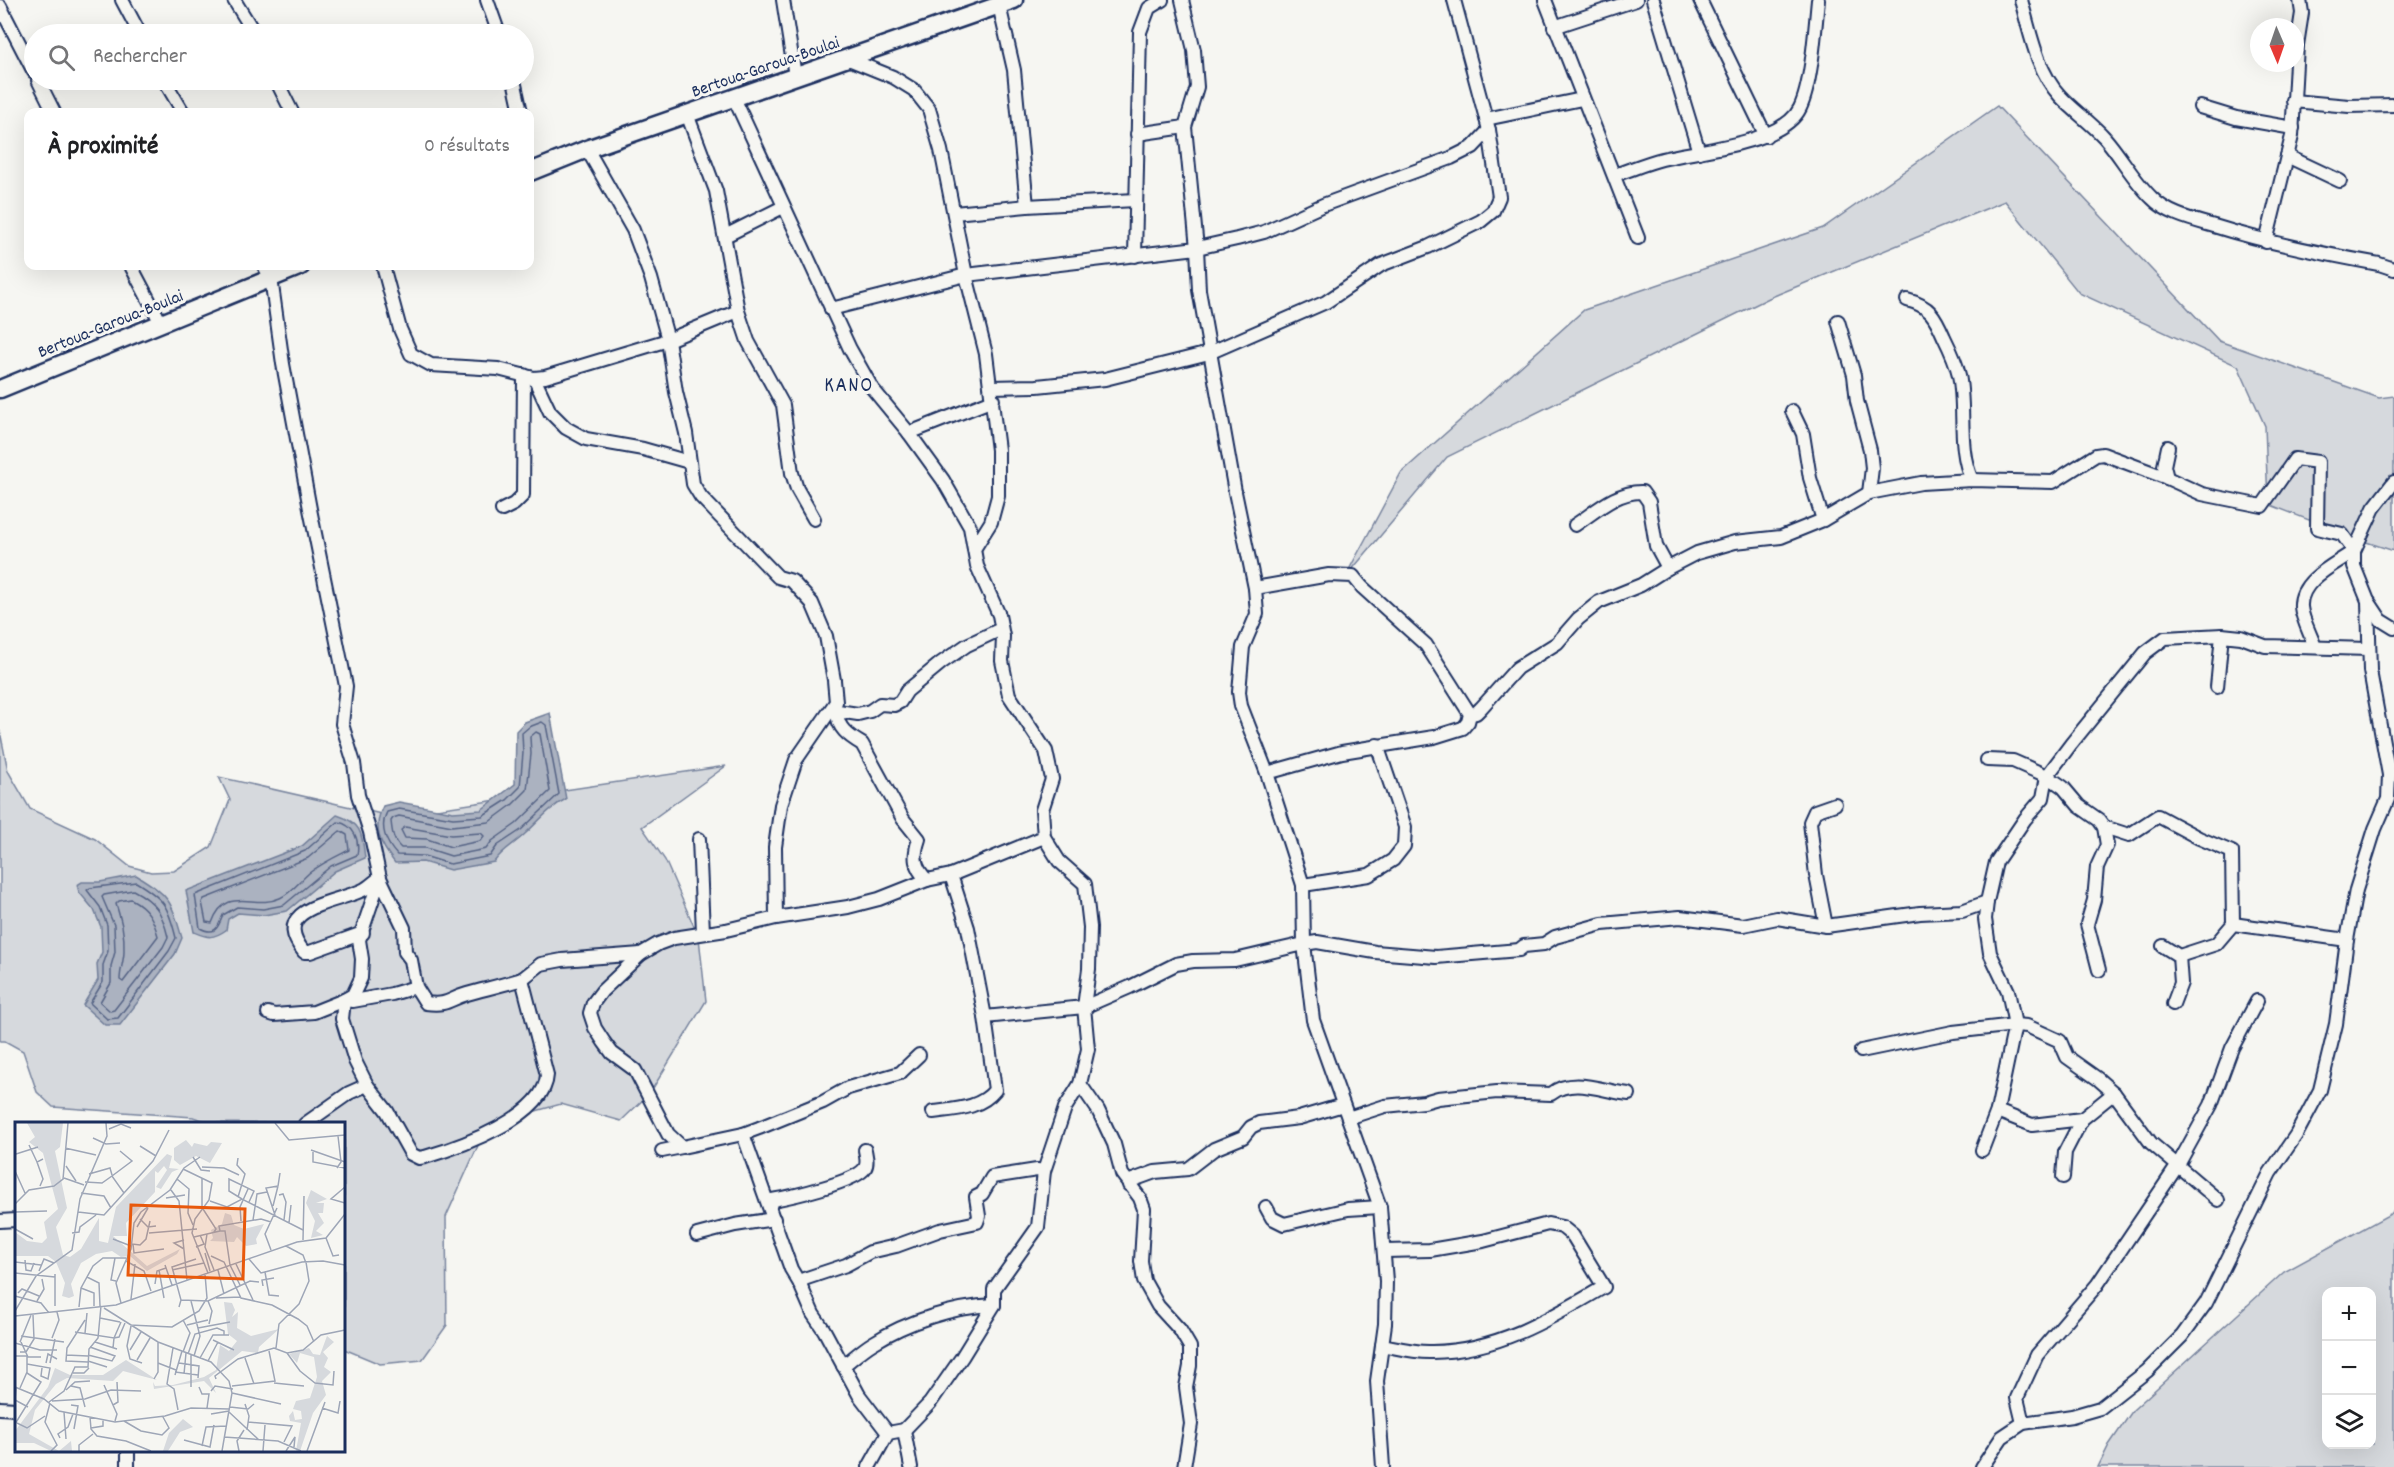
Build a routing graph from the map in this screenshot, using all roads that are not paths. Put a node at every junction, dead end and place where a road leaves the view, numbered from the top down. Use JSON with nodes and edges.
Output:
{"nodes":[{"id":1,"x":122,"y":0,"type":"edge"},
{"id":2,"x":234,"y":0,"type":"edge"},
{"id":3,"x":487,"y":0,"type":"edge"},
{"id":4,"x":783,"y":0,"type":"edge"},
{"id":5,"x":1162,"y":0,"type":"edge"},
{"id":6,"x":1182,"y":0,"type":"edge"},
{"id":7,"x":1454,"y":0,"type":"edge"},
{"id":8,"x":1545,"y":0,"type":"edge"},
{"id":9,"x":1636,"y":0,"type":"edge"},
{"id":10,"x":1653,"y":0,"type":"edge"},
{"id":11,"x":1700,"y":0,"type":"edge"},
{"id":12,"x":1818,"y":0,"type":"edge"},
{"id":13,"x":2021,"y":0,"type":"edge"},
{"id":14,"x":2300,"y":0,"type":"edge"},
{"id":15,"x":1006,"y":3,"type":"edge"},
{"id":16,"x":0,"y":6,"type":"edge"},
{"id":17,"x":135,"y":24,"type":"edge"},
{"id":18,"x":249,"y":24,"type":"edge"},
{"id":19,"x":495,"y":24,"type":"edge"},
{"id":20,"x":1554,"y":27,"type":"junction"},
{"id":21,"x":24,"y":53,"type":"edge"},
{"id":22,"x":846,"y":58,"type":"junction"},
{"id":23,"x":795,"y":76,"type":"junction"},
{"id":24,"x":43,"y":90,"type":"edge"},
{"id":25,"x":170,"y":90,"type":"edge"},
{"id":26,"x":281,"y":90,"type":"edge"},
{"id":27,"x":516,"y":90,"type":"edge"},
{"id":28,"x":734,"y":98,"type":"junction"},
{"id":29,"x":1582,"y":99,"type":"junction"},
{"id":30,"x":2293,"y":101,"type":"junction"},
{"id":31,"x":2394,"y":105,"type":"edge"},
{"id":32,"x":2200,"y":107,"type":"dead end"},
{"id":33,"x":52,"y":108,"type":"edge"},
{"id":34,"x":181,"y":108,"type":"edge"},
{"id":35,"x":290,"y":108,"type":"edge"},
{"id":36,"x":520,"y":108,"type":"edge"},
{"id":37,"x":687,"y":114,"type":"junction"},
{"id":38,"x":1487,"y":124,"type":"junction"},
{"id":39,"x":1185,"y":127,"type":"junction"},
{"id":40,"x":2293,"y":128,"type":"junction"},
{"id":41,"x":1137,"y":134,"type":"junction"},
{"id":42,"x":1766,"y":136,"type":"junction"},
{"id":43,"x":587,"y":149,"type":"junction"},
{"id":44,"x":1699,"y":152,"type":"junction"},
{"id":45,"x":2287,"y":156,"type":"junction"},
{"id":46,"x":534,"y":170,"type":"edge"},
{"id":47,"x":1614,"y":175,"type":"junction"},
{"id":48,"x":2340,"y":181,"type":"dead end"},
{"id":49,"x":1135,"y":200,"type":"junction"},
{"id":50,"x":1027,"y":206,"type":"junction"},
{"id":51,"x":783,"y":207,"type":"junction"},
{"id":52,"x":954,"y":213,"type":"junction"},
{"id":53,"x":725,"y":236,"type":"junction"},
{"id":54,"x":1638,"y":238,"type":"dead end"},
{"id":55,"x":2266,"y":242,"type":"junction"},
{"id":56,"x":1197,"y":248,"type":"junction"},
{"id":57,"x":1135,"y":256,"type":"junction"},
{"id":58,"x":2394,"y":269,"type":"edge"},
{"id":59,"x":133,"y":270,"type":"edge"},
{"id":60,"x":384,"y":270,"type":"edge"},
{"id":61,"x":268,"y":272,"type":"edge"},
{"id":62,"x":966,"y":275,"type":"junction"},
{"id":63,"x":1907,"y":300,"type":"dead end"},
{"id":64,"x":831,"y":309,"type":"junction"},
{"id":65,"x":738,"y":311,"type":"junction"},
{"id":66,"x":1838,"y":321,"type":"dead end"},
{"id":67,"x":161,"y":323,"type":"junction"},
{"id":68,"x":668,"y":340,"type":"junction"},
{"id":69,"x":1209,"y":354,"type":"junction"},
{"id":70,"x":529,"y":376,"type":"junction"},
{"id":71,"x":991,"y":387,"type":"junction"},
{"id":72,"x":0,"y":389,"type":"edge"},
{"id":73,"x":993,"y":400,"type":"junction"},
{"id":74,"x":1791,"y":411,"type":"dead end"},
{"id":75,"x":909,"y":433,"type":"junction"},
{"id":76,"x":2168,"y":447,"type":"dead end"},
{"id":77,"x":689,"y":462,"type":"junction"},
{"id":78,"x":2167,"y":477,"type":"junction"},
{"id":79,"x":1972,"y":480,"type":"junction"},
{"id":80,"x":2394,"y":482,"type":"edge"},
{"id":81,"x":1869,"y":493,"type":"junction"},
{"id":82,"x":502,"y":510,"type":"dead end"},
{"id":83,"x":814,"y":519,"type":"dead end"},
{"id":84,"x":1823,"y":520,"type":"junction"},
{"id":85,"x":1575,"y":525,"type":"dead end"},
{"id":86,"x":975,"y":549,"type":"junction"},
{"id":87,"x":2354,"y":551,"type":"junction"},
{"id":88,"x":1668,"y":568,"type":"junction"},
{"id":89,"x":1255,"y":588,"type":"junction"},
{"id":90,"x":2368,"y":601,"type":"junction"},
{"id":91,"x":2394,"y":628,"type":"edge"},
{"id":92,"x":1001,"y":629,"type":"junction"},
{"id":93,"x":2222,"y":635,"type":"junction"},
{"id":94,"x":2315,"y":647,"type":"junction"},
{"id":95,"x":2369,"y":649,"type":"junction"},
{"id":96,"x":2217,"y":687,"type":"dead end"},
{"id":97,"x":1470,"y":714,"type":"junction"},
{"id":98,"x":1377,"y":745,"type":"junction"},
{"id":99,"x":1987,"y":760,"type":"dead end"},
{"id":100,"x":1267,"y":773,"type":"junction"},
{"id":101,"x":2047,"y":777,"type":"junction"},
{"id":102,"x":1835,"y":804,"type":"dead end"},
{"id":103,"x":2104,"y":827,"type":"junction"},
{"id":104,"x":1044,"y":837,"type":"junction"},
{"id":105,"x":699,"y":839,"type":"dead end"},
{"id":106,"x":951,"y":875,"type":"junction"},
{"id":107,"x":380,"y":878,"type":"junction"},
{"id":108,"x":927,"y":880,"type":"junction"},
{"id":109,"x":1303,"y":885,"type":"junction"},
{"id":110,"x":1987,"y":902,"type":"junction"},
{"id":111,"x":776,"y":918,"type":"junction"},
{"id":112,"x":2233,"y":924,"type":"junction"},
{"id":113,"x":1826,"y":926,"type":"junction"},
{"id":114,"x":703,"y":932,"type":"junction"},
{"id":115,"x":363,"y":933,"type":"junction"},
{"id":116,"x":2346,"y":939,"type":"junction"},
{"id":117,"x":1304,"y":944,"type":"junction"},
{"id":118,"x":2163,"y":946,"type":"dead end"},
{"id":119,"x":641,"y":954,"type":"junction"},
{"id":120,"x":2179,"y":956,"type":"junction"},
{"id":121,"x":2099,"y":970,"type":"dead end"},
{"id":122,"x":522,"y":980,"type":"junction"},
{"id":123,"x":416,"y":987,"type":"junction"},
{"id":124,"x":344,"y":1000,"type":"junction"},
{"id":125,"x":2257,"y":1001,"type":"dead end"},
{"id":126,"x":2173,"y":1004,"type":"dead end"},
{"id":127,"x":1084,"y":1007,"type":"junction"},
{"id":128,"x":268,"y":1013,"type":"dead end"},
{"id":129,"x":986,"y":1017,"type":"junction"},
{"id":130,"x":2015,"y":1025,"type":"junction"},
{"id":131,"x":1861,"y":1051,"type":"dead end"},
{"id":132,"x":919,"y":1055,"type":"dead end"},
{"id":133,"x":1080,"y":1084,"type":"junction"},
{"id":134,"x":367,"y":1085,"type":"junction"},
{"id":135,"x":1629,"y":1094,"type":"dead end"},
{"id":136,"x":2114,"y":1094,"type":"junction"},
{"id":137,"x":1343,"y":1105,"type":"junction"},
{"id":138,"x":1996,"y":1111,"type":"junction"},
{"id":139,"x":933,"y":1112,"type":"dead end"},
{"id":140,"x":1348,"y":1118,"type":"junction"},
{"id":141,"x":2082,"y":1119,"type":"junction"},
{"id":142,"x":308,"y":1122,"type":"edge"},
{"id":143,"x":743,"y":1134,"type":"junction"},
{"id":144,"x":682,"y":1147,"type":"junction"},
{"id":145,"x":865,"y":1150,"type":"dead end"},
{"id":146,"x":1982,"y":1150,"type":"dead end"},
{"id":147,"x":662,"y":1151,"type":"dead end"},
{"id":148,"x":2178,"y":1165,"type":"junction"},
{"id":149,"x":1044,"y":1171,"type":"junction"},
{"id":150,"x":2063,"y":1177,"type":"dead end"},
{"id":151,"x":1130,"y":1185,"type":"junction"},
{"id":152,"x":2218,"y":1200,"type":"dead end"},
{"id":153,"x":770,"y":1206,"type":"junction"},
{"id":154,"x":1266,"y":1207,"type":"dead end"},
{"id":155,"x":1380,"y":1207,"type":"junction"},
{"id":156,"x":774,"y":1219,"type":"junction"},
{"id":157,"x":15,"y":1220,"type":"edge"},
{"id":158,"x":0,"y":1221,"type":"edge"},
{"id":159,"x":698,"y":1235,"type":"dead end"},
{"id":160,"x":1385,"y":1251,"type":"junction"},
{"id":161,"x":800,"y":1284,"type":"junction"},
{"id":162,"x":994,"y":1305,"type":"junction"},
{"id":163,"x":1382,"y":1345,"type":"junction"},
{"id":164,"x":843,"y":1366,"type":"junction"},
{"id":165,"x":0,"y":1408,"type":"edge"},
{"id":166,"x":15,"y":1409,"type":"edge"},
{"id":167,"x":2023,"y":1423,"type":"junction"},
{"id":168,"x":904,"y":1430,"type":"junction"},
{"id":169,"x":888,"y":1433,"type":"junction"},
{"id":170,"x":869,"y":1467,"type":"edge"},
{"id":171,"x":911,"y":1467,"type":"edge"},
{"id":172,"x":1184,"y":1467,"type":"edge"},
{"id":173,"x":1383,"y":1467,"type":"edge"},
{"id":174,"x":1982,"y":1467,"type":"edge"}],
"edges":[{"from":1,"to":17,"type":"street"},
{"from":2,"to":18,"type":"street"},
{"from":3,"to":19,"type":"street"},
{"from":4,"to":23,"type":"street"},
{"from":5,"to":41,"type":"street"},
{"from":6,"to":39,"type":"street"},
{"from":7,"to":38,"type":"street"},
{"from":8,"to":20,"type":"street"},
{"from":9,"to":20,"type":"street"},
{"from":10,"to":44,"type":"street"},
{"from":11,"to":42,"type":"street"},
{"from":12,"to":42,"type":"street"},
{"from":13,"to":55,"type":"street"},
{"from":14,"to":30,"type":"street"},
{"from":15,"to":22,"type":"highway","name":"Bertoua-Garoua-Boulai"},
{"from":15,"to":50,"type":"street"},
{"from":16,"to":21,"type":"street"},
{"from":20,"to":29,"type":"street"},
{"from":22,"to":23,"type":"highway","name":"Bertoua-Garoua-Boulai"},
{"from":22,"to":52,"type":"street"},
{"from":23,"to":28,"type":"highway","name":"Bertoua-Garoua-Boulai"},
{"from":24,"to":33,"type":"street"},
{"from":25,"to":34,"type":"street"},
{"from":26,"to":35,"type":"street"},
{"from":27,"to":36,"type":"street"},
{"from":28,"to":37,"type":"highway","name":"Bertoua-Garoua-Boulai"},
{"from":28,"to":51,"type":"street"},
{"from":29,"to":38,"type":"street"},
{"from":29,"to":47,"type":"street"},
{"from":30,"to":31,"type":"street"},
{"from":30,"to":40,"type":"street"},
{"from":32,"to":40,"type":"street"},
{"from":37,"to":43,"type":"highway","name":"Bertoua-Garoua-Boulai"},
{"from":37,"to":53,"type":"street"},
{"from":38,"to":56,"type":"street"},
{"from":38,"to":69,"type":"street"},
{"from":39,"to":41,"type":"street"},
{"from":39,"to":56,"type":"street"},
{"from":40,"to":45,"type":"street"},
{"from":41,"to":49,"type":"street"},
{"from":42,"to":44,"type":"street"},
{"from":43,"to":46,"type":"highway","name":"Bertoua-Garoua-Boulai"},
{"from":43,"to":68,"type":"street"},
{"from":44,"to":47,"type":"street"},
{"from":45,"to":48,"type":"street"},
{"from":45,"to":55,"type":"street"},
{"from":47,"to":54,"type":"street"},
{"from":49,"to":50,"type":"street"},
{"from":49,"to":57,"type":"street"},
{"from":50,"to":52,"type":"street"},
{"from":51,"to":53,"type":"street"},
{"from":51,"to":64,"type":"street"},
{"from":52,"to":62,"type":"street"},
{"from":53,"to":65,"type":"street"},
{"from":55,"to":58,"type":"street"},
{"from":56,"to":57,"type":"street"},
{"from":56,"to":69,"type":"street"},
{"from":57,"to":62,"type":"street"},
{"from":59,"to":67,"type":"street"},
{"from":60,"to":70,"type":"street"},
{"from":61,"to":67,"type":"highway","name":"Bertoua-Garoua-Boulai"},
{"from":61,"to":107,"type":"street"},
{"from":62,"to":64,"type":"street"},
{"from":62,"to":71,"type":"street"},
{"from":63,"to":79,"type":"street"},
{"from":64,"to":75,"type":"street"},
{"from":65,"to":68,"type":"street"},
{"from":65,"to":83,"type":"street"},
{"from":66,"to":81,"type":"street"},
{"from":67,"to":72,"type":"highway","name":"Bertoua-Garoua-Boulai"},
{"from":68,"to":70,"type":"street"},
{"from":68,"to":77,"type":"street"},
{"from":69,"to":71,"type":"street"},
{"from":69,"to":89,"type":"street"},
{"from":70,"to":77,"type":"street"},
{"from":70,"to":82,"type":"street"},
{"from":71,"to":73,"type":"street"},
{"from":73,"to":75,"type":"street"},
{"from":73,"to":86,"type":"street"},
{"from":74,"to":84,"type":"street"},
{"from":75,"to":86,"type":"street"},
{"from":76,"to":78,"type":"street"},
{"from":77,"to":111,"type":"street"},
{"from":78,"to":79,"type":"street"},
{"from":78,"to":87,"type":"street"},
{"from":79,"to":81,"type":"street"},
{"from":80,"to":87,"type":"street"},
{"from":81,"to":84,"type":"street"},
{"from":84,"to":88,"type":"street"},
{"from":85,"to":88,"type":"street"},
{"from":86,"to":92,"type":"street"},
{"from":87,"to":90,"type":"street"},
{"from":87,"to":94,"type":"street"},
{"from":88,"to":97,"type":"street"},
{"from":89,"to":97,"type":"street"},
{"from":89,"to":100,"type":"street"},
{"from":90,"to":91,"type":"street"},
{"from":90,"to":95,"type":"street"},
{"from":92,"to":104,"type":"street"},
{"from":92,"to":108,"type":"street"},
{"from":93,"to":94,"type":"street"},
{"from":93,"to":96,"type":"street"},
{"from":93,"to":101,"type":"street"},
{"from":94,"to":95,"type":"street"},
{"from":95,"to":116,"type":"street"},
{"from":97,"to":98,"type":"street"},
{"from":98,"to":100,"type":"street"},
{"from":98,"to":109,"type":"street"},
{"from":99,"to":101,"type":"street"},
{"from":100,"to":109,"type":"street"},
{"from":101,"to":103,"type":"street"},
{"from":101,"to":110,"type":"street"},
{"from":102,"to":113,"type":"street"},
{"from":103,"to":112,"type":"street"},
{"from":103,"to":121,"type":"street"},
{"from":104,"to":106,"type":"street"},
{"from":104,"to":127,"type":"street"},
{"from":105,"to":114,"type":"street"},
{"from":106,"to":108,"type":"street"},
{"from":106,"to":129,"type":"street"},
{"from":107,"to":115,"type":"street"},
{"from":107,"to":115,"type":"street"},
{"from":107,"to":123,"type":"street"},
{"from":108,"to":111,"type":"street"},
{"from":109,"to":117,"type":"street"},
{"from":110,"to":113,"type":"street"},
{"from":110,"to":130,"type":"street"},
{"from":111,"to":114,"type":"street"},
{"from":112,"to":116,"type":"street"},
{"from":112,"to":120,"type":"street"},
{"from":113,"to":117,"type":"street"},
{"from":114,"to":119,"type":"street"},
{"from":115,"to":124,"type":"street"},
{"from":116,"to":167,"type":"street"},
{"from":117,"to":127,"type":"street"},
{"from":117,"to":137,"type":"street"},
{"from":118,"to":120,"type":"street"},
{"from":119,"to":122,"type":"street"},
{"from":119,"to":144,"type":"street"},
{"from":120,"to":126,"type":"street"},
{"from":122,"to":123,"type":"street"},
{"from":122,"to":134,"type":"street"},
{"from":123,"to":124,"type":"street"},
{"from":124,"to":128,"type":"street"},
{"from":124,"to":134,"type":"street"},
{"from":125,"to":148,"type":"street"},
{"from":127,"to":129,"type":"street"},
{"from":127,"to":133,"type":"street"},
{"from":129,"to":139,"type":"street"},
{"from":130,"to":131,"type":"street"},
{"from":130,"to":136,"type":"street"},
{"from":130,"to":138,"type":"street"},
{"from":132,"to":143,"type":"street"},
{"from":133,"to":149,"type":"street"},
{"from":133,"to":151,"type":"street"},
{"from":134,"to":142,"type":"street"},
{"from":135,"to":140,"type":"street"},
{"from":136,"to":141,"type":"street"},
{"from":136,"to":148,"type":"street"},
{"from":137,"to":140,"type":"street"},
{"from":137,"to":151,"type":"street"},
{"from":138,"to":141,"type":"street"},
{"from":138,"to":146,"type":"street"},
{"from":140,"to":155,"type":"street"},
{"from":141,"to":150,"type":"street"},
{"from":143,"to":144,"type":"street"},
{"from":143,"to":153,"type":"street"},
{"from":144,"to":147,"type":"street"},
{"from":145,"to":153,"type":"street"},
{"from":148,"to":152,"type":"street"},
{"from":148,"to":167,"type":"street"},
{"from":149,"to":161,"type":"street"},
{"from":149,"to":162,"type":"street"},
{"from":151,"to":172,"type":"street"},
{"from":153,"to":156,"type":"street"},
{"from":154,"to":155,"type":"street"},
{"from":155,"to":160,"type":"street"},
{"from":156,"to":159,"type":"street"},
{"from":156,"to":161,"type":"street"},
{"from":157,"to":158,"type":"street"},
{"from":160,"to":163,"type":"street"},
{"from":160,"to":163,"type":"street"},
{"from":161,"to":164,"type":"street"},
{"from":162,"to":164,"type":"street"},
{"from":162,"to":168,"type":"street"},
{"from":163,"to":173,"type":"street"},
{"from":164,"to":169,"type":"street"},
{"from":165,"to":166,"type":"street"},
{"from":167,"to":174,"type":"street"},
{"from":168,"to":169,"type":"street"},
{"from":168,"to":171,"type":"street"},
{"from":169,"to":170,"type":"street"}]}
